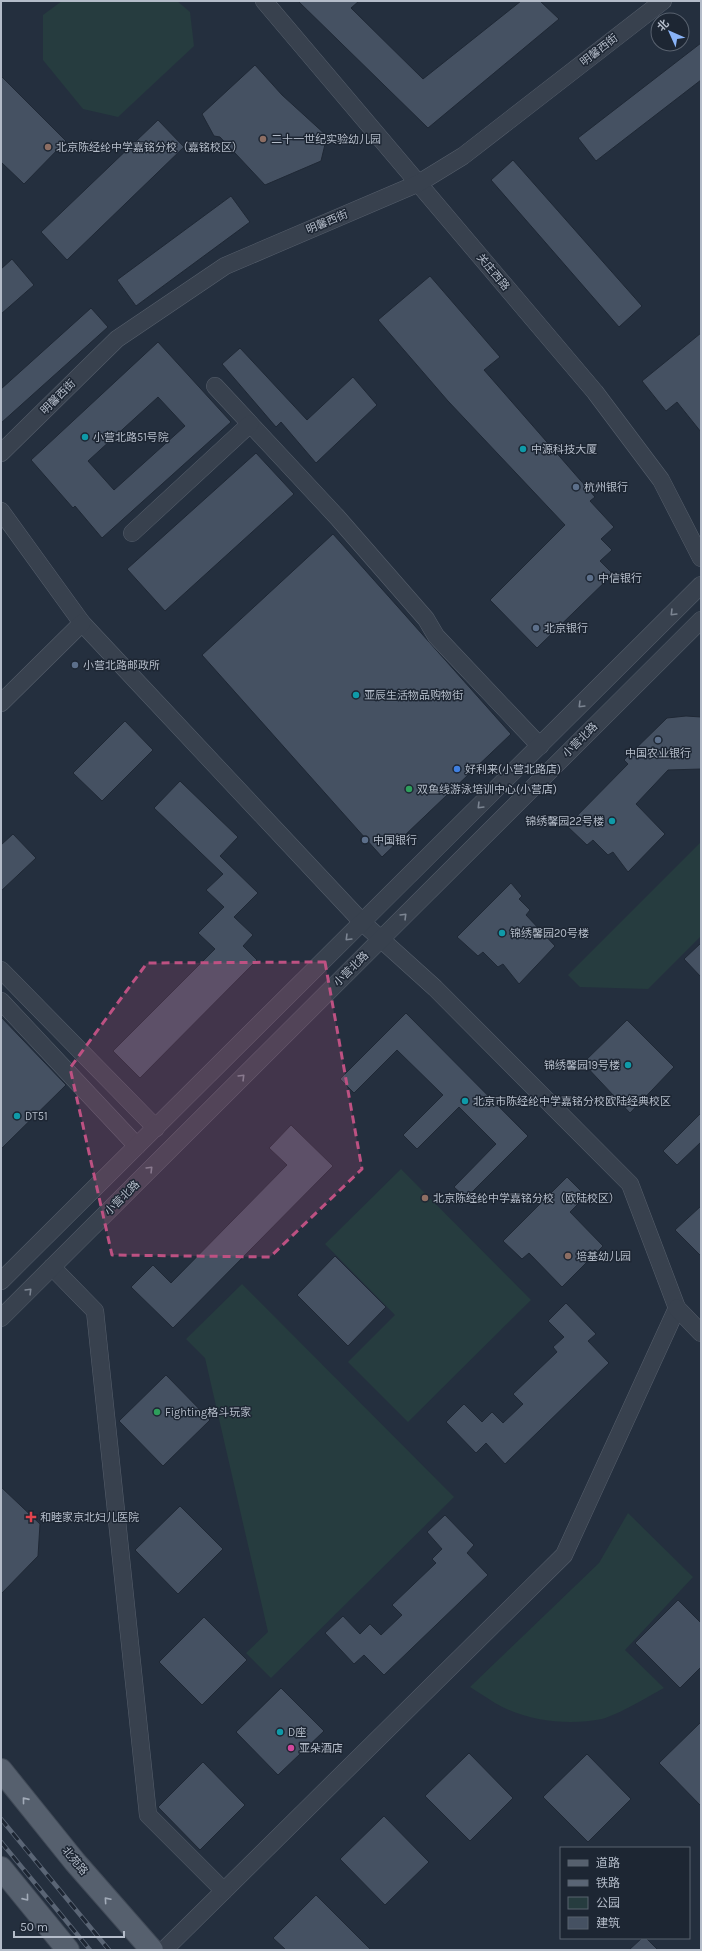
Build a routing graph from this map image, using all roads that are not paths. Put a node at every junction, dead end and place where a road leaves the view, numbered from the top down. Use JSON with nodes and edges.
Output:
{"nodes":[{"id":1,"x":264,"y":1,"type":"edge"},
{"id":2,"x":663,"y":1,"type":"edge"},
{"id":3,"x":419,"y":183,"type":"junction"},
{"id":4,"x":215,"y":386,"type":"dead end"},
{"id":5,"x":250,"y":424,"type":"junction"},
{"id":6,"x":1,"y":453,"type":"edge"},
{"id":7,"x":1,"y":511,"type":"edge"},
{"id":8,"x":132,"y":533,"type":"dead end"},
{"id":9,"x":701,"y":558,"type":"edge"},
{"id":10,"x":701,"y":585,"type":"edge"},
{"id":11,"x":701,"y":620,"type":"edge"},
{"id":12,"x":82,"y":623,"type":"junction"},
{"id":13,"x":1,"y":703,"type":"edge"},
{"id":14,"x":540,"y":746,"type":"junction"},
{"id":15,"x":364,"y":923,"type":"junction"},
{"id":16,"x":381,"y":939,"type":"junction"},
{"id":17,"x":1,"y":970,"type":"edge"},
{"id":18,"x":1,"y":1001,"type":"edge"},
{"id":19,"x":156,"y":1128,"type":"junction"},
{"id":20,"x":137,"y":1146,"type":"junction"},
{"id":21,"x":52,"y":1267,"type":"junction"},
{"id":22,"x":1,"y":1281,"type":"edge"},
{"id":23,"x":677,"y":1308,"type":"junction"},
{"id":24,"x":1,"y":1318,"type":"edge"},
{"id":25,"x":701,"y":1333,"type":"edge"},
{"id":26,"x":1,"y":1770,"type":"edge"},
{"id":27,"x":1,"y":1868,"type":"edge"},
{"id":28,"x":224,"y":1891,"type":"junction"},
{"id":29,"x":68,"y":1950,"type":"edge"},
{"id":30,"x":152,"y":1950,"type":"edge"},
{"id":31,"x":164,"y":1950,"type":"edge"}],
"edges":[{"from":1,"to":3,"type":"street","name":"关庄西路"},
{"from":2,"to":3,"type":"street","name":"明馨西街"},
{"from":3,"to":6,"type":"street","name":"明馨西街"},
{"from":3,"to":9,"type":"street","name":"关庄西路"},
{"from":4,"to":5,"type":"street"},
{"from":5,"to":8,"type":"street"},
{"from":5,"to":14,"type":"street"},
{"from":7,"to":12,"type":"street"},
{"from":10,"to":14,"type":"street","one_way":true},
{"from":16,"to":11,"type":"street","name":"小营北路","one_way":true},
{"from":12,"to":13,"type":"street"},
{"from":12,"to":15,"type":"street"},
{"from":14,"to":15,"type":"street","one_way":true},
{"from":15,"to":16,"type":"street"},
{"from":15,"to":19,"type":"street","one_way":true},
{"from":21,"to":16,"type":"street","name":"小营北路","one_way":true},
{"from":16,"to":23,"type":"street"},
{"from":17,"to":19,"type":"street"},
{"from":18,"to":20,"type":"street"},
{"from":19,"to":20,"type":"street"},
{"from":20,"to":22,"type":"street"},
{"from":24,"to":21,"type":"street","name":"小营北路","one_way":true},
{"from":21,"to":28,"type":"street"},
{"from":23,"to":25,"type":"street"},
{"from":23,"to":28,"type":"street"},
{"from":30,"to":26,"type":"main road","name":"北苑路","one_way":true},
{"from":27,"to":29,"type":"main road","one_way":true},
{"from":28,"to":31,"type":"street"}]}
